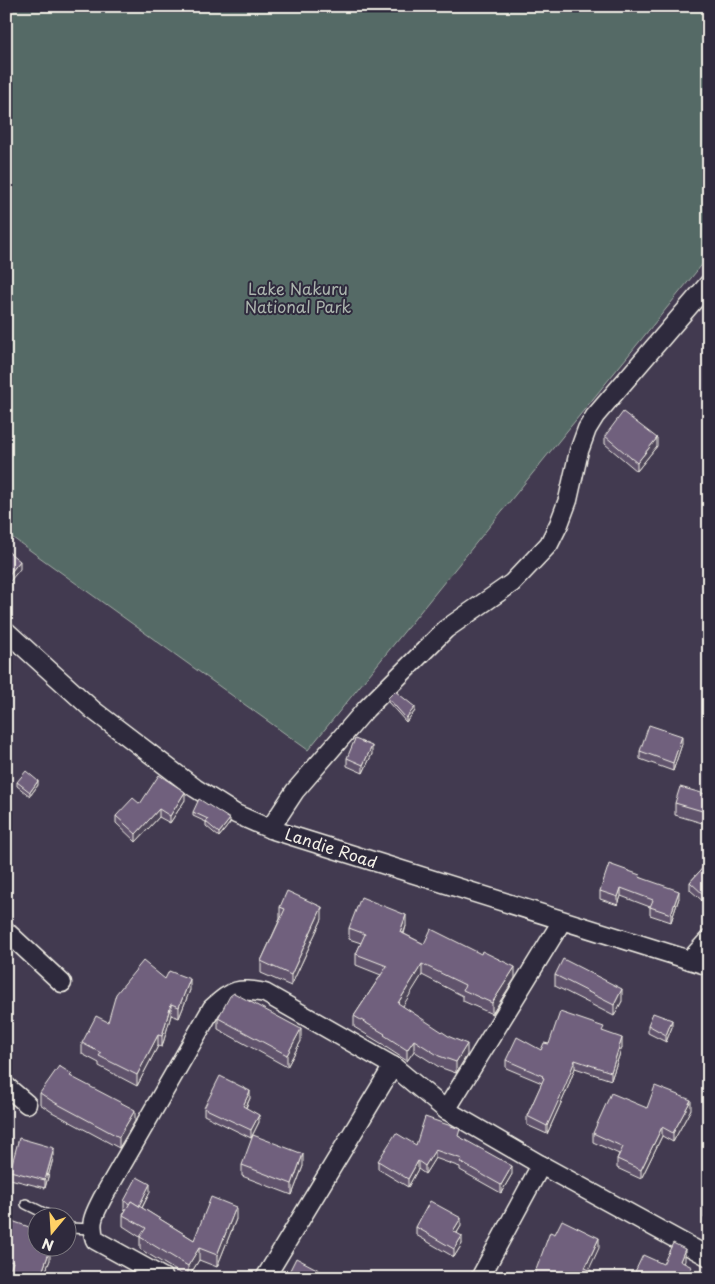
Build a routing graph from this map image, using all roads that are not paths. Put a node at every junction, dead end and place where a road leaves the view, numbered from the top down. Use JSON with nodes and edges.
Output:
{"nodes":[{"id":1,"x":709,"y":282,"type":"edge"},
{"id":2,"x":6,"y":631,"type":"edge"},
{"id":3,"x":270,"y":829,"type":"junction"},
{"id":4,"x":562,"y":921,"type":"junction"},
{"id":5,"x":6,"y":931,"type":"edge"},
{"id":6,"x":709,"y":939,"type":"edge"},
{"id":7,"x":690,"y":960,"type":"junction"},
{"id":8,"x":709,"y":966,"type":"edge"},
{"id":9,"x":62,"y":983,"type":"dead end"},
{"id":10,"x":393,"y":1066,"type":"junction"},
{"id":11,"x":6,"y":1086,"type":"edge"},
{"id":12,"x":28,"y":1104,"type":"dead end"},
{"id":13,"x":446,"y":1110,"type":"junction"},
{"id":14,"x":540,"y":1165,"type":"junction"},
{"id":15,"x":26,"y":1204,"type":"dead end"},
{"id":16,"x":30,"y":1206,"type":"edge"},
{"id":17,"x":78,"y":1228,"type":"edge"},
{"id":18,"x":91,"y":1229,"type":"junction"},
{"id":19,"x":709,"y":1257,"type":"edge"},
{"id":20,"x":164,"y":1278,"type":"edge"},
{"id":21,"x":265,"y":1278,"type":"edge"},
{"id":22,"x":480,"y":1278,"type":"edge"}],
"edges":[{"from":1,"to":3,"type":"street"},
{"from":2,"to":3,"type":"street","name":"Landie Road"},
{"from":3,"to":4,"type":"street","name":"Landie Road"},
{"from":4,"to":7,"type":"street","name":"Landie Road"},
{"from":4,"to":13,"type":"street"},
{"from":5,"to":9,"type":"street"},
{"from":6,"to":7,"type":"street"},
{"from":7,"to":8,"type":"street","name":"Landie Road"},
{"from":10,"to":13,"type":"street"},
{"from":10,"to":18,"type":"street"},
{"from":10,"to":21,"type":"street"},
{"from":11,"to":12,"type":"street"},
{"from":13,"to":14,"type":"street"},
{"from":14,"to":19,"type":"street"},
{"from":14,"to":22,"type":"street"},
{"from":15,"to":16,"type":"lane"},
{"from":17,"to":18,"type":"lane"},
{"from":18,"to":20,"type":"street"}]}
